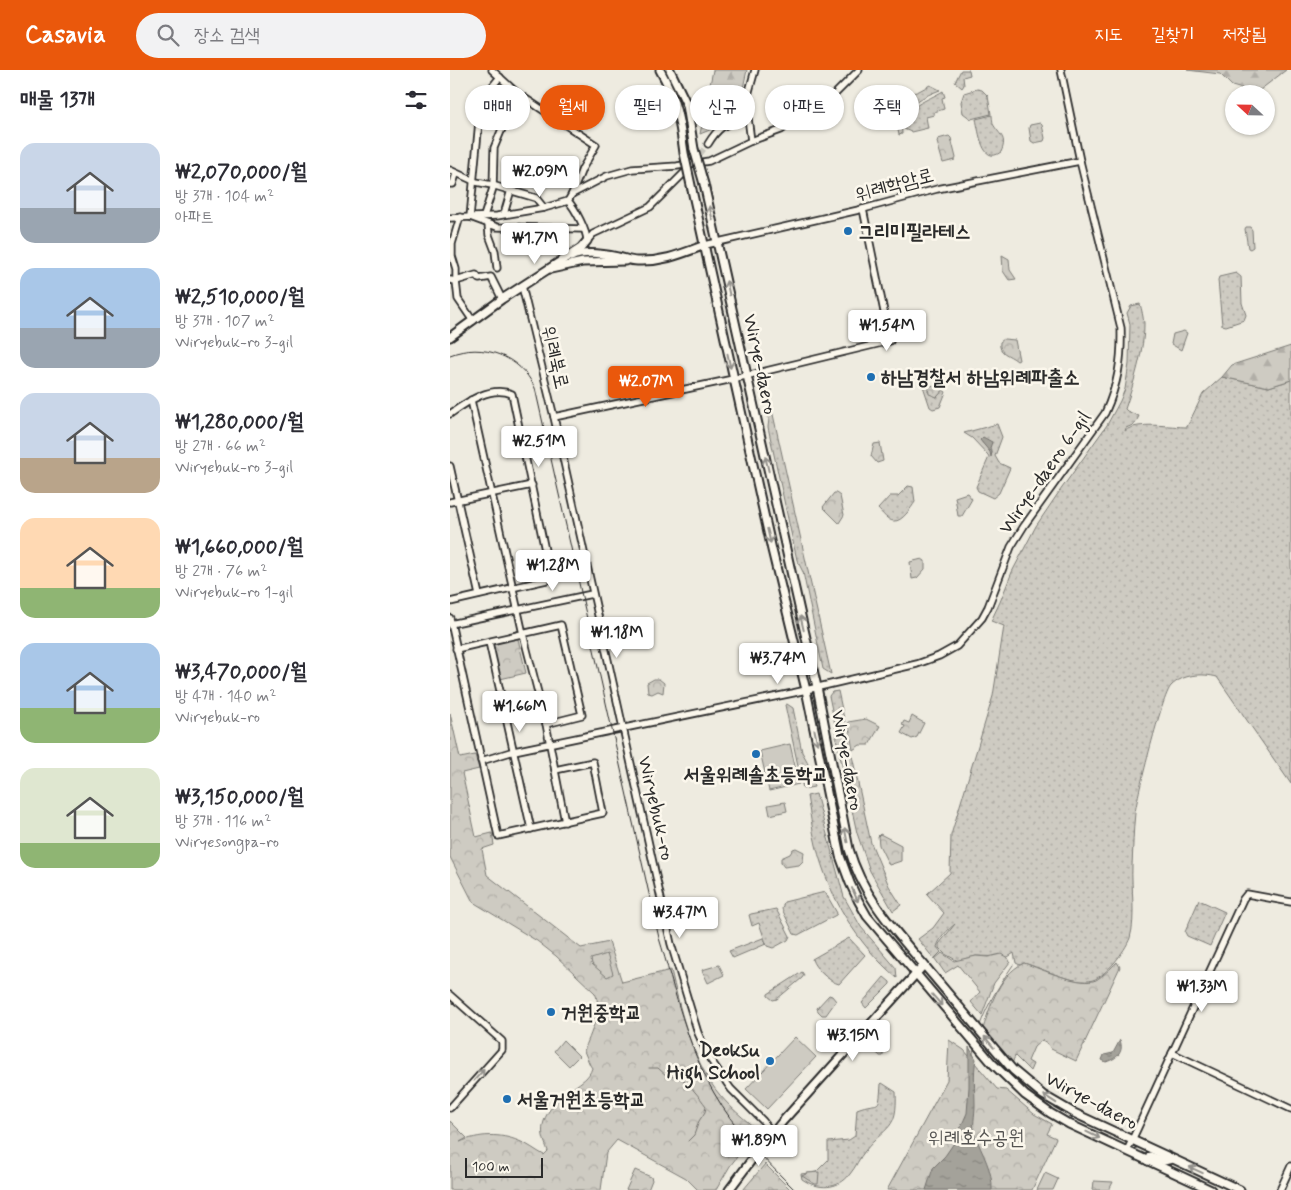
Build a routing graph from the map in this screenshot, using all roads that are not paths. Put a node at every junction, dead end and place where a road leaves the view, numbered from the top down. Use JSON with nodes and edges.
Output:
{"nodes":[{"id":1,"x":492,"y":70,"type":"edge"},
{"id":2,"x":660,"y":70,"type":"edge"},
{"id":3,"x":670,"y":70,"type":"edge"},
{"id":4,"x":755,"y":70,"type":"edge"},
{"id":5,"x":859,"y":70,"type":"edge"},
{"id":6,"x":1061,"y":70,"type":"edge"},
{"id":7,"x":500,"y":78,"type":"junction"},
{"id":8,"x":508,"y":85,"type":"edge"},
{"id":9,"x":751,"y":85,"type":"edge"},
{"id":10,"x":530,"y":101,"type":"edge"},
{"id":11,"x":502,"y":130,"type":"edge"},
{"id":12,"x":718,"y":130,"type":"edge"},
{"id":13,"x":750,"y":130,"type":"edge"},
{"id":14,"x":751,"y":142,"type":"junction"},
{"id":15,"x":708,"y":144,"type":"tunnel mouth"},
{"id":16,"x":1080,"y":161,"type":"junction"},
{"id":17,"x":450,"y":170,"type":"edge"},
{"id":18,"x":684,"y":173,"type":"dead end"},
{"id":19,"x":456,"y":174,"type":"junction"},
{"id":20,"x":474,"y":181,"type":"junction"},
{"id":21,"x":450,"y":184,"type":"edge"},
{"id":22,"x":492,"y":185,"type":"junction"},
{"id":23,"x":511,"y":190,"type":"junction"},
{"id":24,"x":572,"y":194,"type":"junction"},
{"id":25,"x":568,"y":201,"type":"junction"},
{"id":26,"x":544,"y":208,"type":"junction"},
{"id":27,"x":863,"y":209,"type":"junction"},
{"id":28,"x":504,"y":214,"type":"junction"},
{"id":29,"x":484,"y":216,"type":"junction"},
{"id":30,"x":460,"y":217,"type":"junction"},
{"id":31,"x":470,"y":217,"type":"junction"},
{"id":32,"x":450,"y":218,"type":"edge"},
{"id":33,"x":488,"y":224,"type":"junction"},
{"id":34,"x":583,"y":229,"type":"junction"},
{"id":35,"x":586,"y":241,"type":"junction"},
{"id":36,"x":718,"y":242,"type":"junction"},
{"id":37,"x":704,"y":245,"type":"junction"},
{"id":38,"x":634,"y":261,"type":"junction"},
{"id":39,"x":559,"y":263,"type":"junction"},
{"id":40,"x":497,"y":268,"type":"dead end"},
{"id":41,"x":548,"y":270,"type":"junction"},
{"id":42,"x":453,"y":281,"type":"edge"},
{"id":43,"x":522,"y":286,"type":"junction"},
{"id":44,"x":458,"y":299,"type":"junction"},
{"id":45,"x":502,"y":299,"type":"junction"},
{"id":46,"x":450,"y":302,"type":"edge"},
{"id":47,"x":473,"y":320,"type":"junction"},
{"id":48,"x":450,"y":337,"type":"edge"},
{"id":49,"x":747,"y":376,"type":"junction"},
{"id":50,"x":733,"y":379,"type":"junction"},
{"id":51,"x":471,"y":400,"type":"junction"},
{"id":52,"x":450,"y":414,"type":"edge"},
{"id":53,"x":554,"y":417,"type":"junction"},
{"id":54,"x":450,"y":466,"type":"edge"},
{"id":55,"x":532,"y":485,"type":"junction"},
{"id":56,"x":493,"y":494,"type":"junction"},
{"id":57,"x":458,"y":500,"type":"junction"},
{"id":58,"x":450,"y":502,"type":"edge"},
{"id":59,"x":514,"y":588,"type":"junction"},
{"id":60,"x":592,"y":594,"type":"junction"},
{"id":61,"x":479,"y":595,"type":"junction"},
{"id":62,"x":450,"y":602,"type":"edge"},
{"id":63,"x":518,"y":610,"type":"junction"},
{"id":64,"x":450,"y":622,"type":"edge"},
{"id":65,"x":523,"y":634,"type":"junction"},
{"id":66,"x":489,"y":642,"type":"junction"},
{"id":67,"x":456,"y":649,"type":"junction"},
{"id":68,"x":817,"y":687,"type":"junction"},
{"id":69,"x":806,"y":690,"type":"junction"},
{"id":70,"x":546,"y":724,"type":"junction"},
{"id":71,"x":623,"y":729,"type":"junction"},
{"id":72,"x":549,"y":744,"type":"junction"},
{"id":73,"x":514,"y":751,"type":"junction"},
{"id":74,"x":481,"y":760,"type":"junction"},
{"id":75,"x":555,"y":770,"type":"junction"},
{"id":76,"x":565,"y":822,"type":"junction"},
{"id":77,"x":531,"y":829,"type":"junction"},
{"id":78,"x":1291,"y":902,"type":"edge"},
{"id":79,"x":924,"y":965,"type":"junction"},
{"id":80,"x":915,"y":974,"type":"junction"},
{"id":81,"x":450,"y":995,"type":"edge"},
{"id":82,"x":1172,"y":1054,"type":"junction"},
{"id":83,"x":450,"y":1108,"type":"edge"},
{"id":84,"x":1291,"y":1109,"type":"edge"},
{"id":85,"x":773,"y":1134,"type":"junction"},
{"id":86,"x":1132,"y":1140,"type":"junction"},
{"id":87,"x":1127,"y":1151,"type":"junction"},
{"id":88,"x":1172,"y":1159,"type":"junction"},
{"id":89,"x":1148,"y":1161,"type":"junction"},
{"id":90,"x":1291,"y":1166,"type":"edge"},
{"id":91,"x":729,"y":1190,"type":"edge"},
{"id":92,"x":1211,"y":1190,"type":"edge"},
{"id":93,"x":1240,"y":1190,"type":"edge"},
{"id":94,"x":1280,"y":1190,"type":"edge"}],
"edges":[{"from":1,"to":7,"type":"street"},
{"from":2,"to":37,"type":"main road","name":"Wirye-daero","bridge":true},
{"from":36,"to":3,"type":"main road","name":"Wirye-daero","one_way":true,"bridge":true},
{"from":4,"to":9,"type":"street"},
{"from":5,"to":14,"type":"street"},
{"from":6,"to":16,"type":"street","name":"Wirye-daero 6-gil"},
{"from":7,"to":8,"type":"street"},
{"from":7,"to":20,"type":"street"},
{"from":10,"to":24,"type":"street"},
{"from":11,"to":22,"type":"street"},
{"from":12,"to":15,"type":"street"},
{"from":13,"to":14,"type":"street"},
{"from":14,"to":24,"type":"street"},
{"from":16,"to":27,"type":"street","name":"위례학암로"},
{"from":16,"to":68,"type":"street","name":"Wirye-daero 6-gil"},
{"from":17,"to":19,"type":"street"},
{"from":18,"to":35,"type":"street"},
{"from":19,"to":20,"type":"street"},
{"from":19,"to":21,"type":"street"},
{"from":20,"to":22,"type":"street"},
{"from":20,"to":31,"type":"street"},
{"from":22,"to":23,"type":"street"},
{"from":22,"to":29,"type":"street"},
{"from":23,"to":26,"type":"street"},
{"from":23,"to":28,"type":"street"},
{"from":24,"to":25,"type":"street"},
{"from":25,"to":26,"type":"street"},
{"from":25,"to":34,"type":"street"},
{"from":26,"to":28,"type":"street"},
{"from":27,"to":36,"type":"street","name":"위례학암로"},
{"from":27,"to":49,"type":"street"},
{"from":28,"to":29,"type":"street"},
{"from":29,"to":31,"type":"street"},
{"from":30,"to":31,"type":"street"},
{"from":30,"to":32,"type":"street"},
{"from":30,"to":42,"type":"street"},
{"from":31,"to":33,"type":"street"},
{"from":33,"to":34,"type":"street"},
{"from":33,"to":40,"type":"street"},
{"from":34,"to":35,"type":"street"},
{"from":35,"to":39,"type":"main road"},
{"from":36,"to":37,"type":"street","name":"위례학암로"},
{"from":49,"to":36,"type":"main road","name":"Wirye-daero","one_way":true},
{"from":37,"to":38,"type":"main road"},
{"from":37,"to":50,"type":"main road","name":"Wirye-daero","one_way":true},
{"from":38,"to":39,"type":"main road"},
{"from":38,"to":41,"type":"main road"},
{"from":39,"to":41,"type":"main road"},
{"from":41,"to":43,"type":"main road"},
{"from":42,"to":44,"type":"street"},
{"from":42,"to":45,"type":"street"},
{"from":43,"to":45,"type":"main road"},
{"from":43,"to":53,"type":"street","name":"위례북로"},
{"from":44,"to":46,"type":"street"},
{"from":44,"to":47,"type":"street"},
{"from":45,"to":47,"type":"main road"},
{"from":47,"to":48,"type":"main road"},
{"from":49,"to":50,"type":"street"},
{"from":68,"to":49,"type":"main road","name":"Wirye-daero","one_way":true},
{"from":50,"to":53,"type":"street"},
{"from":50,"to":69,"type":"main road","name":"Wirye-daero","one_way":true},
{"from":51,"to":52,"type":"street"},
{"from":51,"to":55,"type":"street"},
{"from":51,"to":56,"type":"street"},
{"from":53,"to":60,"type":"street","name":"위례북로"},
{"from":54,"to":57,"type":"street"},
{"from":55,"to":56,"type":"street"},
{"from":55,"to":59,"type":"street"},
{"from":56,"to":57,"type":"street"},
{"from":56,"to":59,"type":"street"},
{"from":57,"to":58,"type":"street"},
{"from":57,"to":61,"type":"street"},
{"from":59,"to":61,"type":"street"},
{"from":59,"to":63,"type":"street"},
{"from":60,"to":63,"type":"street"},
{"from":60,"to":71,"type":"street","name":"위례북로"},
{"from":61,"to":62,"type":"street"},
{"from":63,"to":64,"type":"street"},
{"from":63,"to":65,"type":"street"},
{"from":64,"to":67,"type":"street"},
{"from":65,"to":66,"type":"street"},
{"from":65,"to":70,"type":"street"},
{"from":65,"to":70,"type":"street"},
{"from":66,"to":67,"type":"street"},
{"from":66,"to":73,"type":"street"},
{"from":67,"to":74,"type":"street"},
{"from":68,"to":69,"type":"street","name":"Wirye-daero 6-gil"},
{"from":79,"to":68,"type":"main road","name":"Wirye-daero","one_way":true},
{"from":69,"to":71,"type":"street","name":"Wirye-daero 6-gil"},
{"from":69,"to":80,"type":"main road","name":"Wirye-daero","one_way":true},
{"from":70,"to":72,"type":"street"},
{"from":71,"to":72,"type":"street","name":"Wirye-daero 6-gil"},
{"from":71,"to":85,"type":"street","name":"Wiryebuk-ro"},
{"from":72,"to":73,"type":"street","name":"Wirye-daero 6-gil"},
{"from":72,"to":75,"type":"street"},
{"from":73,"to":74,"type":"street","name":"Wirye-daero 6-gil"},
{"from":73,"to":77,"type":"street"},
{"from":74,"to":77,"type":"street"},
{"from":75,"to":76,"type":"street"},
{"from":75,"to":76,"type":"street"},
{"from":76,"to":77,"type":"street"},
{"from":78,"to":82,"type":"street"},
{"from":79,"to":80,"type":"main road"},
{"from":86,"to":79,"type":"main road","name":"Wirye-daero","one_way":true},
{"from":80,"to":85,"type":"main road"},
{"from":80,"to":87,"type":"main road","name":"Wirye-daero","one_way":true},
{"from":83,"to":81,"type":"street","one_way":true},
{"from":82,"to":84,"type":"street"},
{"from":82,"to":86,"type":"street"},
{"from":85,"to":91,"type":"main road"},
{"from":86,"to":87,"type":"street"},
{"from":86,"to":88,"type":"main road","name":"Wirye-daero"},
{"from":87,"to":89,"type":"main road","name":"Wirye-daero"},
{"from":88,"to":89,"type":"main road"},
{"from":93,"to":88,"type":"main road","name":"Wirye-daero","one_way":true},
{"from":89,"to":92,"type":"main road","name":"Wirye-daero"},
{"from":90,"to":94,"type":"street"}]}
